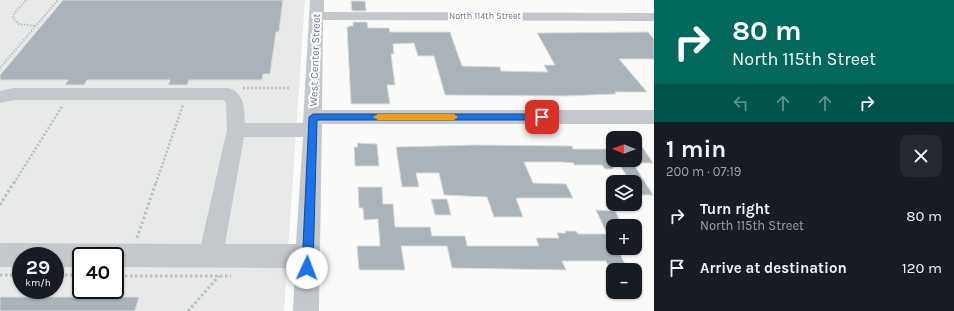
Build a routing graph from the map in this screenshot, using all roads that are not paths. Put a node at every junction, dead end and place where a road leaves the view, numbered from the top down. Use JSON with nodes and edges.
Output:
{"nodes":[{"id":1,"x":316,"y":8,"type":"edge"},
{"id":2,"x":654,"y":17,"type":"edge"},
{"id":3,"x":0,"y":96,"type":"edge"},
{"id":4,"x":654,"y":116,"type":"edge"},
{"id":5,"x":313,"y":123,"type":"junction"},
{"id":6,"x":236,"y":130,"type":"junction"},
{"id":7,"x":0,"y":255,"type":"edge"},
{"id":8,"x":308,"y":256,"type":"junction"},
{"id":9,"x":215,"y":266,"type":"junction"},
{"id":10,"x":306,"y":311,"type":"edge"}],
"edges":[{"from":1,"to":2,"type":"street","name":"North 114th Street"},
{"from":1,"to":5,"type":"street","name":"West Center Street"},
{"from":3,"to":6,"type":"street"},
{"from":4,"to":5,"type":"street"},
{"from":5,"to":6,"type":"street"},
{"from":5,"to":8,"type":"street","name":"West Center Street"},
{"from":6,"to":9,"type":"street"},
{"from":7,"to":9,"type":"street"},
{"from":8,"to":9,"type":"street"},
{"from":8,"to":10,"type":"street","name":"West Center Street"}]}
